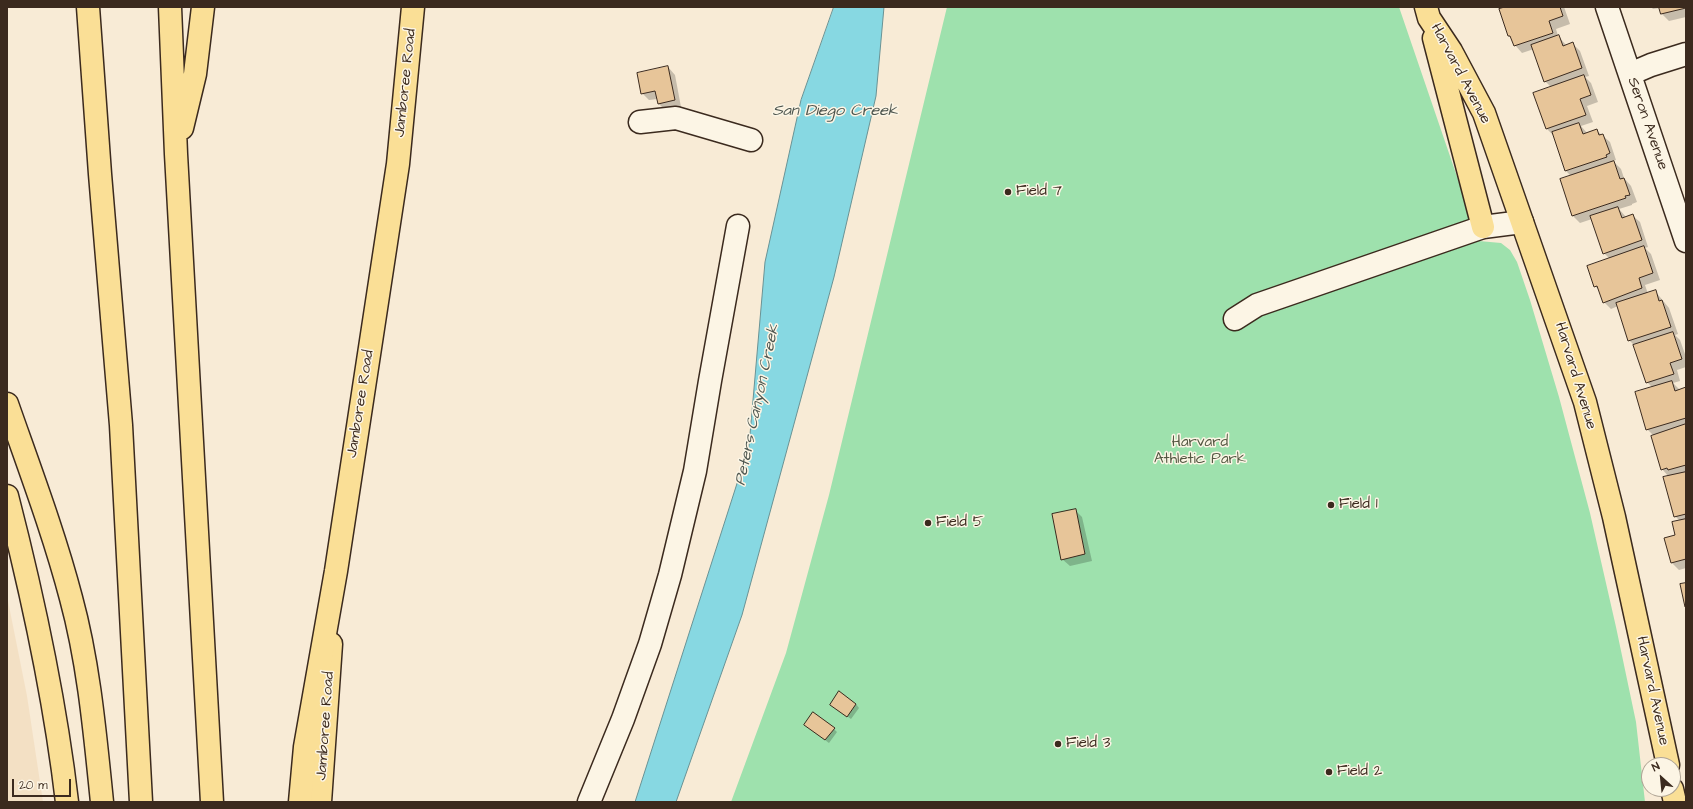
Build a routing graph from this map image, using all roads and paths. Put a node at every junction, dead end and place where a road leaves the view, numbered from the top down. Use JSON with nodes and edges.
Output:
{"nodes":[{"id":1,"x":77,"y":7,"type":"edge"},
{"id":2,"x":88,"y":7,"type":"edge"},
{"id":3,"x":170,"y":7,"type":"edge"},
{"id":4,"x":203,"y":7,"type":"edge"},
{"id":5,"x":413,"y":7,"type":"edge"},
{"id":6,"x":1607,"y":7,"type":"edge"},
{"id":7,"x":1427,"y":12,"type":"edge"},
{"id":8,"x":1686,"y":54,"type":"edge"},
{"id":9,"x":1630,"y":74,"type":"junction"},
{"id":10,"x":640,"y":122,"type":"dead end"},
{"id":11,"x":751,"y":140,"type":"dead end"},
{"id":12,"x":176,"y":154,"type":"junction"},
{"id":13,"x":100,"y":174,"type":"junction"},
{"id":14,"x":1522,"y":222,"type":"junction"},
{"id":15,"x":738,"y":226,"type":"dead end"},
{"id":16,"x":1483,"y":226,"type":"junction"},
{"id":17,"x":1686,"y":241,"type":"edge"},
{"id":18,"x":1235,"y":319,"type":"dead end"},
{"id":19,"x":7,"y":404,"type":"edge"},
{"id":20,"x":7,"y":496,"type":"edge"},
{"id":21,"x":336,"y":571,"type":"junction"},
{"id":22,"x":1666,"y":757,"type":"edge"},
{"id":23,"x":67,"y":802,"type":"edge"},
{"id":24,"x":102,"y":802,"type":"edge"},
{"id":25,"x":141,"y":802,"type":"edge"},
{"id":26,"x":212,"y":802,"type":"edge"},
{"id":27,"x":300,"y":802,"type":"edge"},
{"id":28,"x":320,"y":802,"type":"edge"},
{"id":29,"x":589,"y":802,"type":"edge"}],
"edges":[{"from":1,"to":13,"type":"main road"},
{"from":2,"to":13,"type":"main road"},
{"from":3,"to":12,"type":"main road"},
{"from":4,"to":12,"type":"main road"},
{"from":5,"to":21,"type":"main road","name":"Jamboree Road"},
{"from":6,"to":9,"type":"street","name":"Seron Avenue"},
{"from":7,"to":14,"type":"main road","name":"Harvard Avenue"},
{"from":7,"to":16,"type":"main road"},
{"from":8,"to":9,"type":"street"},
{"from":9,"to":17,"type":"street","name":"Seron Avenue"},
{"from":10,"to":11,"type":"street"},
{"from":12,"to":26,"type":"main road"},
{"from":13,"to":25,"type":"main road"},
{"from":14,"to":16,"type":"street"},
{"from":14,"to":22,"type":"main road","name":"Harvard Avenue"},
{"from":15,"to":29,"type":"street"},
{"from":16,"to":18,"type":"street"},
{"from":19,"to":24,"type":"main road"},
{"from":20,"to":23,"type":"main road"},
{"from":21,"to":27,"type":"main road"},
{"from":21,"to":28,"type":"main road","name":"Jamboree Road"}]}
